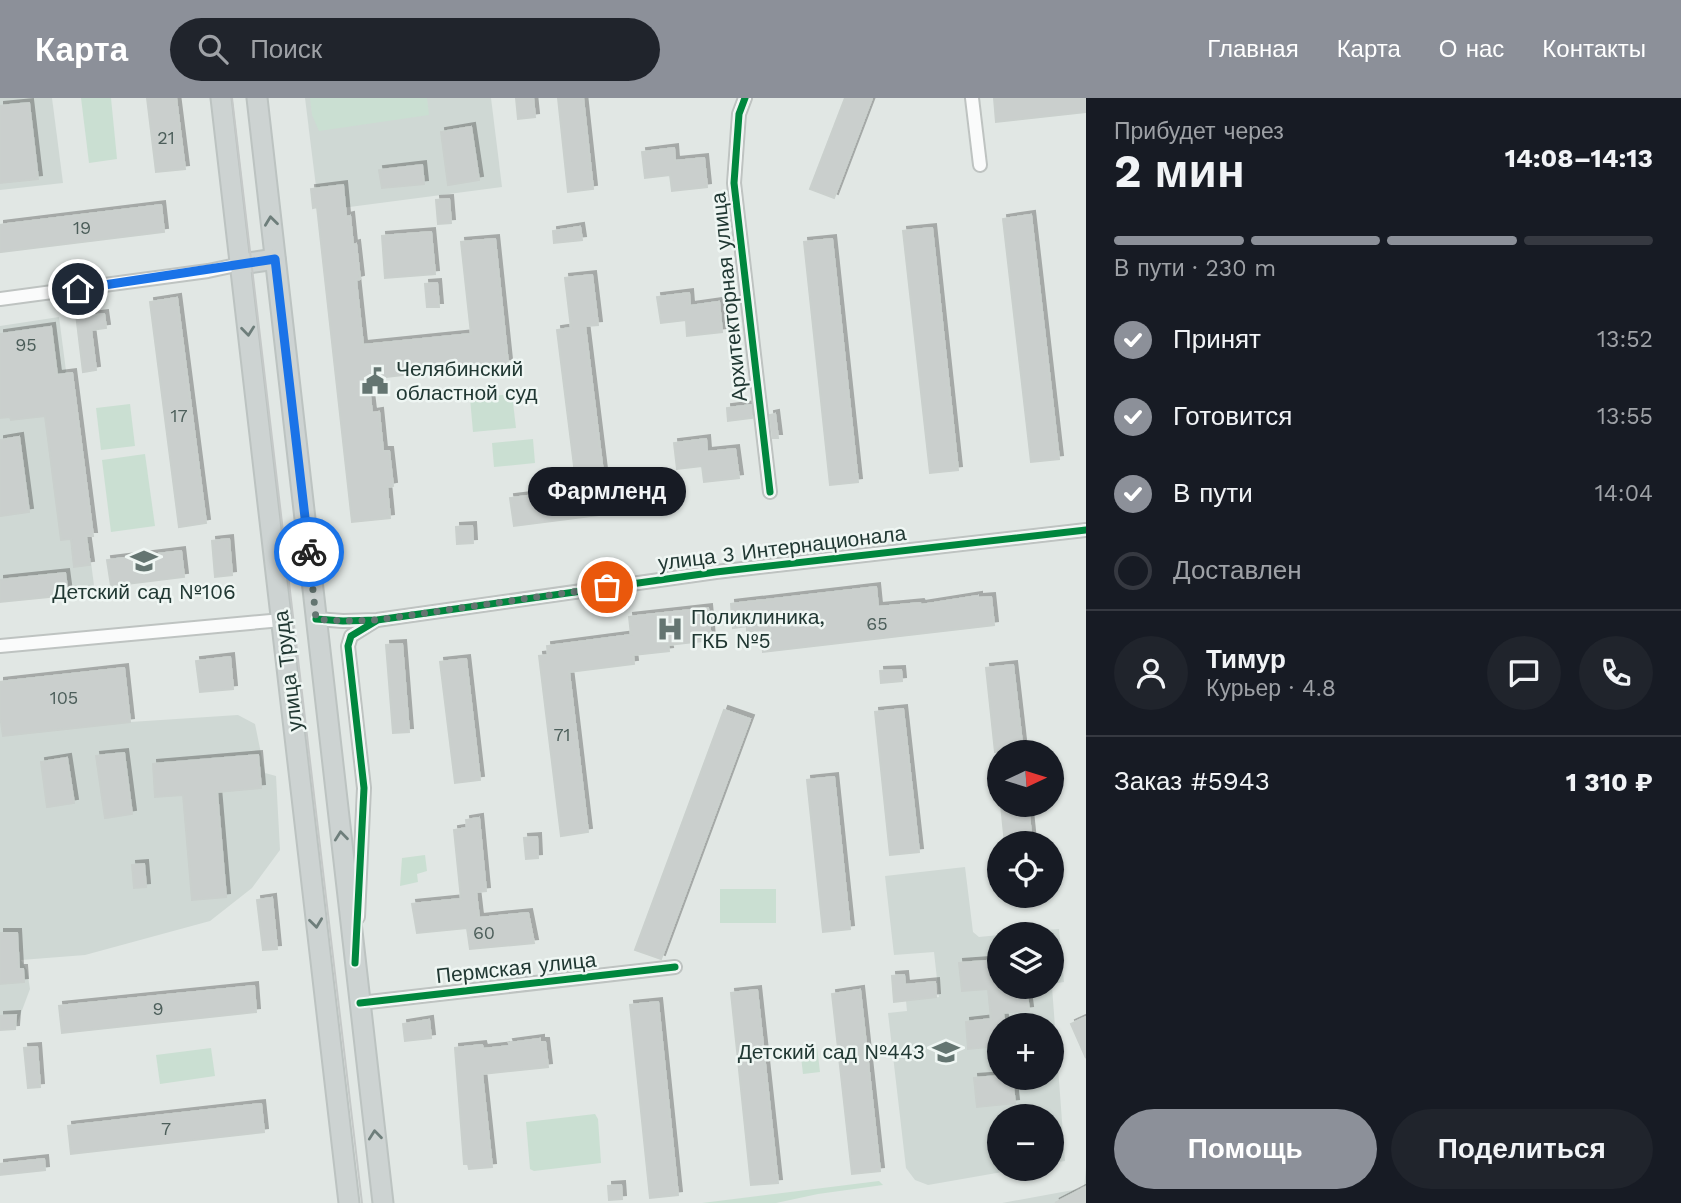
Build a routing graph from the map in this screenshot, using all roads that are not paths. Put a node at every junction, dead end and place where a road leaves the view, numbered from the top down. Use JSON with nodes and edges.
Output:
{"nodes":[{"id":1,"x":221,"y":98,"type":"edge"},
{"id":2,"x":257,"y":98,"type":"edge"},
{"id":3,"x":745,"y":98,"type":"edge"},
{"id":4,"x":972,"y":98,"type":"edge"},
{"id":5,"x":979,"y":165,"type":"dead end"},
{"id":6,"x":275,"y":259,"type":"junction"},
{"id":7,"x":241,"y":264,"type":"junction"},
{"id":8,"x":0,"y":299,"type":"edge"},
{"id":9,"x":770,"y":492,"type":"dead end"},
{"id":10,"x":1086,"y":530,"type":"edge"},
{"id":11,"x":316,"y":619,"type":"junction"},
{"id":12,"x":282,"y":620,"type":"junction"},
{"id":13,"x":377,"y":620,"type":"junction"},
{"id":14,"x":0,"y":646,"type":"edge"},
{"id":15,"x":355,"y":963,"type":"junction"},
{"id":16,"x":675,"y":967,"type":"dead end"},
{"id":17,"x":360,"y":1003,"type":"junction"},
{"id":18,"x":349,"y":1203,"type":"edge"},
{"id":19,"x":383,"y":1203,"type":"edge"}],
"edges":[{"from":1,"to":7,"type":"main road","name":"улица Труда"},
{"from":6,"to":2,"type":"main road","name":"улица Труда","one_way":true},
{"from":3,"to":9,"type":"street","name":"Архитекторная улица"},
{"from":4,"to":5,"type":"street"},
{"from":6,"to":7,"type":"main road"},
{"from":6,"to":11,"type":"main road","name":"улица Труда"},
{"from":7,"to":8,"type":"street"},
{"from":7,"to":12,"type":"main road","name":"улица Труда","one_way":true},
{"from":10,"to":13,"type":"street","name":"улица 3 Интернационала"},
{"from":11,"to":12,"type":"main road","name":"улица 3 Интернационала"},
{"from":11,"to":13,"type":"street","name":"улица 3 Интернационала"},
{"from":15,"to":11,"type":"main road","name":"улица Труда","one_way":true},
{"from":12,"to":14,"type":"street","name":"улица 3 Интернационала"},
{"from":12,"to":18,"type":"main road","name":"улица Труда","one_way":true},
{"from":13,"to":15,"type":"street"},
{"from":15,"to":17,"type":"main road","name":"улица Труда"},
{"from":16,"to":17,"type":"street","name":"Пермская улица"},
{"from":19,"to":17,"type":"main road","name":"улица Труда","one_way":true}]}
